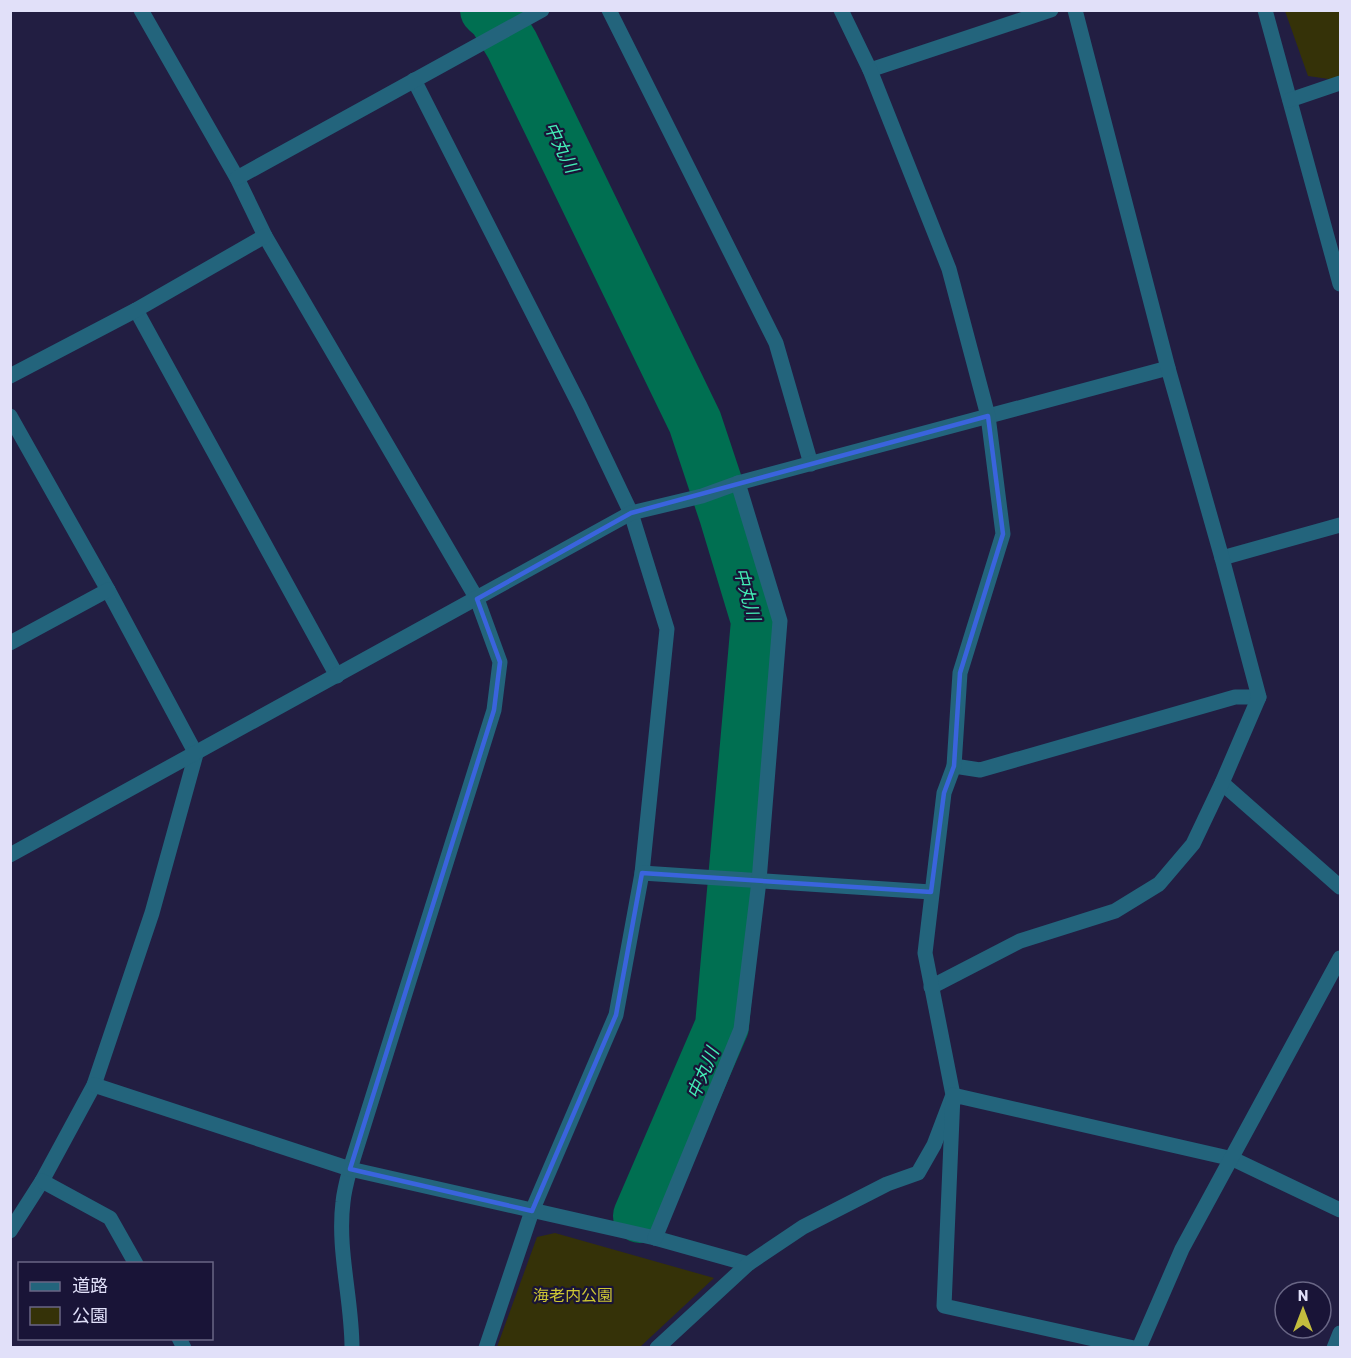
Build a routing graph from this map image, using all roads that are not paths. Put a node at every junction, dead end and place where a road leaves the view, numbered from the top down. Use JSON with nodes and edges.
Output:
{"nodes":[{"id":1,"x":141,"y":10,"type":"edge"},
{"id":2,"x":542,"y":10,"type":"edge"},
{"id":3,"x":609,"y":10,"type":"edge"},
{"id":4,"x":841,"y":10,"type":"edge"},
{"id":5,"x":1051,"y":10,"type":"edge"},
{"id":6,"x":1075,"y":10,"type":"edge"},
{"id":7,"x":1265,"y":10,"type":"edge"},
{"id":8,"x":870,"y":70,"type":"junction"},
{"id":9,"x":414,"y":80,"type":"junction"},
{"id":10,"x":1341,"y":83,"type":"edge"},
{"id":11,"x":1290,"y":100,"type":"junction"},
{"id":12,"x":237,"y":178,"type":"junction"},
{"id":13,"x":265,"y":236,"type":"junction"},
{"id":14,"x":1339,"y":276,"type":"edge"},
{"id":15,"x":136,"y":310,"type":"junction"},
{"id":16,"x":1168,"y":368,"type":"junction"},
{"id":17,"x":10,"y":376,"type":"edge"},
{"id":18,"x":10,"y":416,"type":"edge"},
{"id":19,"x":987,"y":416,"type":"junction"},
{"id":20,"x":811,"y":464,"type":"junction"},
{"id":21,"x":734,"y":485,"type":"junction"},
{"id":22,"x":631,"y":513,"type":"junction"},
{"id":23,"x":1341,"y":525,"type":"edge"},
{"id":24,"x":1222,"y":558,"type":"junction"},
{"id":25,"x":108,"y":590,"type":"junction"},
{"id":26,"x":477,"y":599,"type":"junction"},
{"id":27,"x":10,"y":643,"type":"edge"},
{"id":28,"x":337,"y":676,"type":"junction"},
{"id":29,"x":1259,"y":697,"type":"junction"},
{"id":30,"x":196,"y":753,"type":"junction"},
{"id":31,"x":954,"y":766,"type":"junction"},
{"id":32,"x":1222,"y":783,"type":"junction"},
{"id":33,"x":10,"y":855,"type":"edge"},
{"id":34,"x":642,"y":873,"type":"junction"},
{"id":35,"x":759,"y":881,"type":"junction"},
{"id":36,"x":1341,"y":887,"type":"edge"},
{"id":37,"x":931,"y":892,"type":"junction"},
{"id":38,"x":1341,"y":957,"type":"edge"},
{"id":39,"x":931,"y":987,"type":"junction"},
{"id":40,"x":94,"y":1085,"type":"junction"},
{"id":41,"x":952,"y":1095,"type":"junction"},
{"id":42,"x":1233,"y":1159,"type":"junction"},
{"id":43,"x":350,"y":1169,"type":"junction"},
{"id":44,"x":42,"y":1181,"type":"junction"},
{"id":45,"x":1341,"y":1210,"type":"edge"},
{"id":46,"x":532,"y":1211,"type":"junction"},
{"id":47,"x":10,"y":1231,"type":"edge"},
{"id":48,"x":655,"y":1238,"type":"junction"},
{"id":49,"x":135,"y":1262,"type":"edge"},
{"id":50,"x":748,"y":1264,"type":"junction"},
{"id":51,"x":1341,"y":1333,"type":"edge"},
{"id":52,"x":352,"y":1347,"type":"edge"},
{"id":53,"x":486,"y":1347,"type":"edge"},
{"id":54,"x":657,"y":1347,"type":"edge"},
{"id":55,"x":1134,"y":1347,"type":"edge"},
{"id":56,"x":1139,"y":1347,"type":"edge"},
{"id":57,"x":1334,"y":1347,"type":"edge"}],
"edges":[{"from":1,"to":12,"type":"street"},
{"from":2,"to":9,"type":"street"},
{"from":3,"to":20,"type":"street"},
{"from":4,"to":8,"type":"street"},
{"from":5,"to":8,"type":"street"},
{"from":6,"to":16,"type":"street"},
{"from":7,"to":11,"type":"street"},
{"from":8,"to":19,"type":"street"},
{"from":9,"to":12,"type":"street"},
{"from":9,"to":22,"type":"street"},
{"from":10,"to":11,"type":"street"},
{"from":11,"to":14,"type":"street"},
{"from":12,"to":13,"type":"street"},
{"from":13,"to":15,"type":"street"},
{"from":13,"to":26,"type":"street"},
{"from":15,"to":17,"type":"street"},
{"from":15,"to":28,"type":"street"},
{"from":16,"to":19,"type":"street"},
{"from":16,"to":24,"type":"street"},
{"from":18,"to":25,"type":"street"},
{"from":19,"to":20,"type":"street"},
{"from":19,"to":31,"type":"street"},
{"from":20,"to":21,"type":"street"},
{"from":21,"to":22,"type":"street"},
{"from":21,"to":35,"type":"street"},
{"from":22,"to":26,"type":"street"},
{"from":22,"to":34,"type":"street"},
{"from":23,"to":24,"type":"street"},
{"from":24,"to":29,"type":"street"},
{"from":25,"to":27,"type":"street"},
{"from":25,"to":30,"type":"street"},
{"from":26,"to":28,"type":"street"},
{"from":26,"to":43,"type":"street"},
{"from":28,"to":30,"type":"street"},
{"from":29,"to":31,"type":"street"},
{"from":29,"to":32,"type":"street"},
{"from":30,"to":33,"type":"street"},
{"from":30,"to":40,"type":"street"},
{"from":31,"to":37,"type":"street"},
{"from":32,"to":36,"type":"street"},
{"from":32,"to":39,"type":"street"},
{"from":34,"to":35,"type":"street"},
{"from":34,"to":46,"type":"street"},
{"from":35,"to":37,"type":"street"},
{"from":35,"to":48,"type":"street"},
{"from":37,"to":39,"type":"street"},
{"from":38,"to":42,"type":"street"},
{"from":39,"to":41,"type":"street"},
{"from":40,"to":43,"type":"street"},
{"from":40,"to":44,"type":"street"},
{"from":41,"to":42,"type":"street"},
{"from":41,"to":50,"type":"street"},
{"from":41,"to":55,"type":"street"},
{"from":42,"to":45,"type":"street"},
{"from":42,"to":56,"type":"street"},
{"from":43,"to":46,"type":"street"},
{"from":43,"to":52,"type":"street"},
{"from":44,"to":47,"type":"street"},
{"from":44,"to":49,"type":"street"},
{"from":46,"to":48,"type":"street"},
{"from":46,"to":53,"type":"street"},
{"from":48,"to":50,"type":"street"},
{"from":50,"to":54,"type":"street"},
{"from":51,"to":57,"type":"street"}]}
